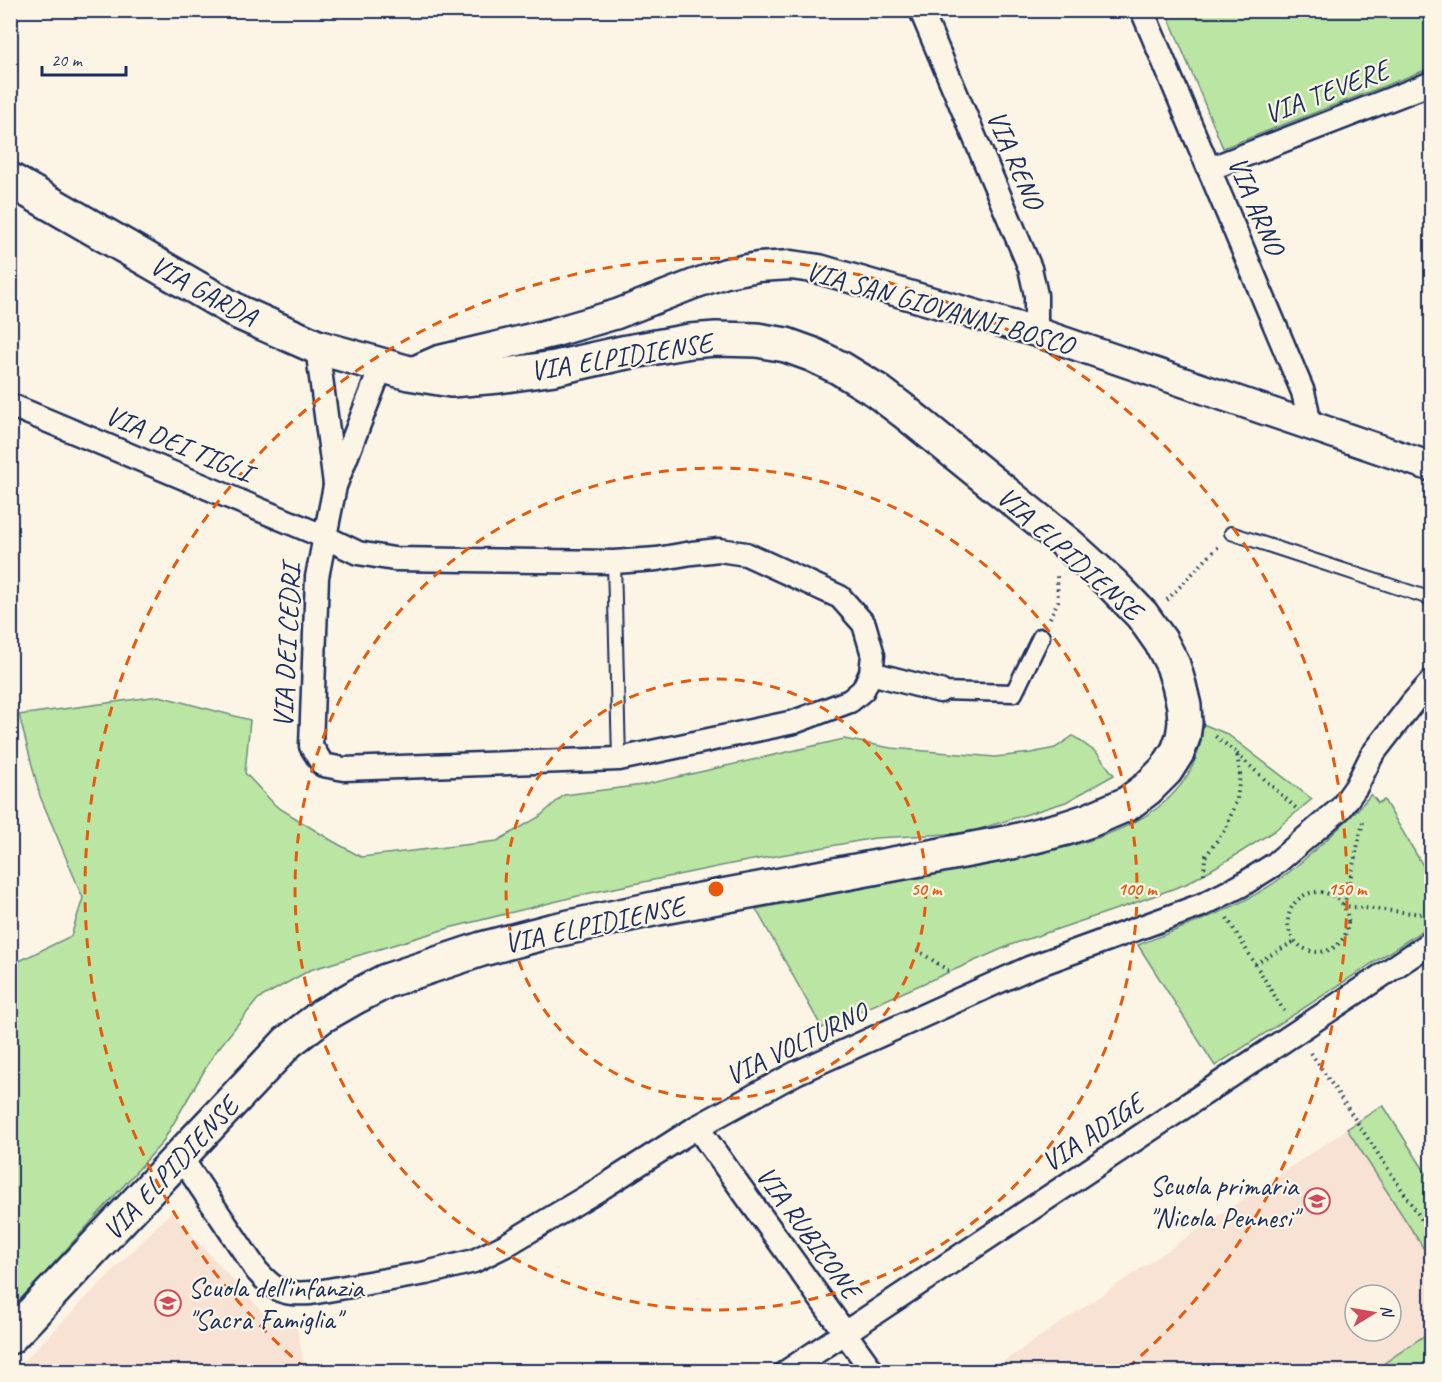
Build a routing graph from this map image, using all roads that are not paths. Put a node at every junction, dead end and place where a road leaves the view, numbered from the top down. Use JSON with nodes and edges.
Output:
{"nodes":[{"id":1,"x":1142,"y":10,"type":"edge"},
{"id":2,"x":922,"y":13,"type":"dead end"},
{"id":3,"x":1431,"y":83,"type":"edge"},
{"id":4,"x":1209,"y":169,"type":"junction"},
{"id":5,"x":10,"y":180,"type":"edge"},
{"id":6,"x":1036,"y":332,"type":"junction"},
{"id":7,"x":317,"y":347,"type":"junction"},
{"id":8,"x":396,"y":369,"type":"junction"},
{"id":9,"x":10,"y":405,"type":"edge"},
{"id":10,"x":1308,"y":424,"type":"junction"},
{"id":11,"x":1431,"y":467,"type":"edge"},
{"id":12,"x":335,"y":486,"type":"junction"},
{"id":13,"x":1231,"y":533,"type":"road end"},
{"id":14,"x":325,"y":537,"type":"junction"},
{"id":15,"x":614,"y":562,"type":"junction"},
{"id":16,"x":1431,"y":599,"type":"edge"},
{"id":17,"x":1041,"y":637,"type":"dead end"},
{"id":18,"x":871,"y":673,"type":"junction"},
{"id":19,"x":1431,"y":681,"type":"edge"},
{"id":20,"x":940,"y":691,"type":"joint"},
{"id":21,"x":619,"y":759,"type":"junction"},
{"id":22,"x":1431,"y":942,"type":"edge"},
{"id":23,"x":697,"y":1127,"type":"junction"},
{"id":24,"x":180,"y":1156,"type":"junction"},
{"id":25,"x":844,"y":1333,"type":"junction"},
{"id":26,"x":10,"y":1337,"type":"edge"},
{"id":27,"x":786,"y":1371,"type":"edge"},
{"id":28,"x":873,"y":1371,"type":"edge"}],
"edges":[{"from":1,"to":4,"type":"street","name":"VIA ARNO"},
{"from":2,"to":6,"type":"street","name":"VIA RENO"},
{"from":3,"to":4,"type":"street","name":"VIA TEVERE"},
{"from":4,"to":10,"type":"street","name":"VIA ARNO"},
{"from":5,"to":7,"type":"main road","name":"VIA GARDA"},
{"from":6,"to":8,"type":"street","name":"VIA SAN GIOVANNI BOSCO"},
{"from":6,"to":10,"type":"street","name":"VIA SAN GIOVANNI BOSCO"},
{"from":7,"to":8,"type":"main road","name":"VIA GARDA"},
{"from":7,"to":12,"type":"street"},
{"from":8,"to":12,"type":"street"},
{"from":8,"to":24,"type":"main road","name":"VIA ELPIDIENSE"},
{"from":9,"to":14,"type":"street","name":"VIA DEI TIGLI"},
{"from":10,"to":11,"type":"street","name":"VIA SAN GIOVANNI BOSCO"},
{"from":12,"to":14,"type":"street"},
{"from":13,"to":16,"type":"lane"},
{"from":14,"to":15,"type":"street","name":"VIA DEI CEDRI"},
{"from":14,"to":21,"type":"street","name":"VIA DEI CEDRI"},
{"from":15,"to":18,"type":"street","name":"VIA DEI CEDRI"},
{"from":15,"to":21,"type":"lane"},
{"from":17,"to":20,"type":"street"},
{"from":18,"to":20,"type":"street"},
{"from":18,"to":21,"type":"street","name":"VIA DEI CEDRI"},
{"from":19,"to":23,"type":"street","name":"VIA VOLTURNO"},
{"from":22,"to":25,"type":"street","name":"VIA ADIGE"},
{"from":23,"to":24,"type":"street","name":"VIA VOLTURNO"},
{"from":23,"to":25,"type":"street","name":"VIA RUBICONE"},
{"from":24,"to":26,"type":"main road","name":"VIA ELPIDIENSE"},
{"from":25,"to":27,"type":"street","name":"VIA ADIGE"},
{"from":25,"to":28,"type":"street","name":"VIA RUBICONE"}]}
